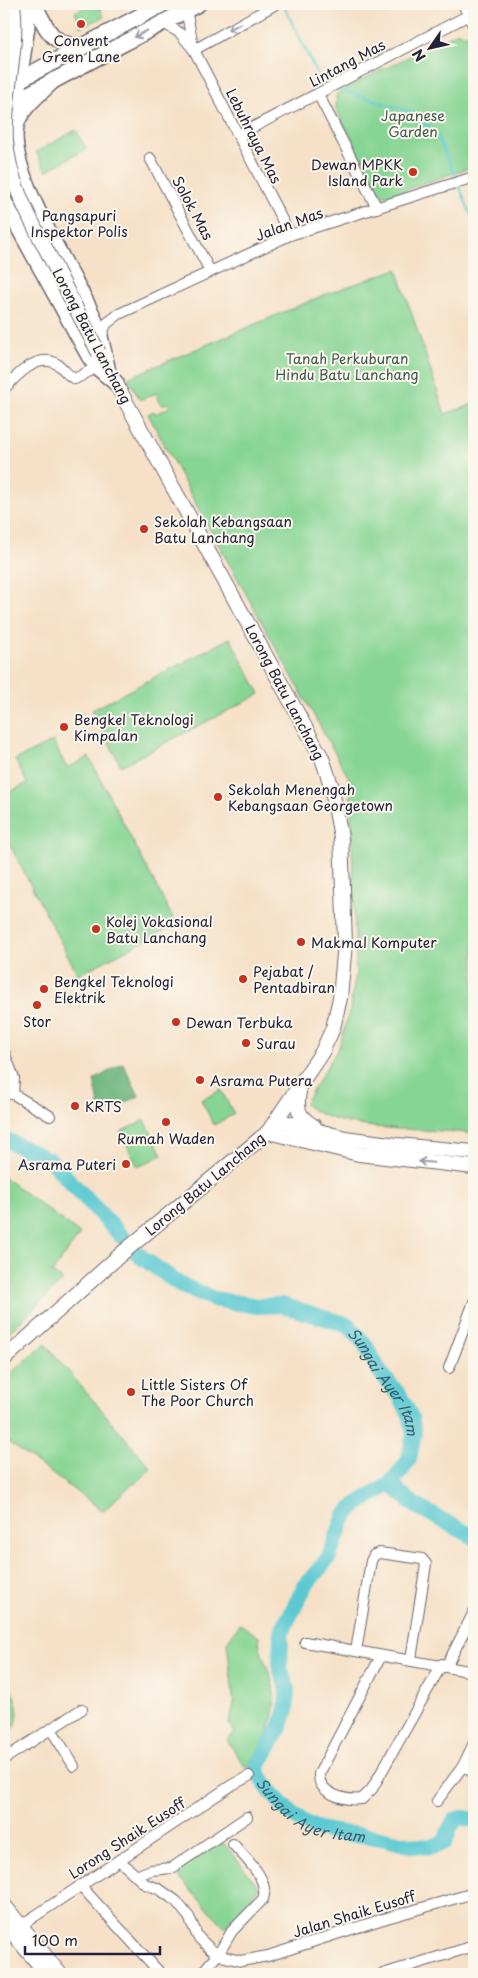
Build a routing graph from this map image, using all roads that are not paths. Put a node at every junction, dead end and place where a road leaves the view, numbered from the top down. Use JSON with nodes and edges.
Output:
{"nodes":[{"id":1,"x":13,"y":4,"type":"edge"},
{"id":2,"x":25,"y":4,"type":"edge"},
{"id":3,"x":34,"y":4,"type":"edge"},
{"id":4,"x":163,"y":4,"type":"edge"},
{"id":5,"x":275,"y":4,"type":"edge"},
{"id":6,"x":463,"y":4,"type":"edge"},
{"id":7,"x":192,"y":7,"type":"edge"},
{"id":8,"x":469,"y":15,"type":"junction"},
{"id":9,"x":162,"y":22,"type":"junction"},
{"id":10,"x":474,"y":27,"type":"edge"},
{"id":11,"x":82,"y":47,"type":"junction"},
{"id":12,"x":194,"y":50,"type":"junction"},
{"id":13,"x":54,"y":80,"type":"junction"},
{"id":14,"x":9,"y":93,"type":"edge"},
{"id":15,"x":318,"y":94,"type":"junction"},
{"id":16,"x":238,"y":135,"type":"junction"},
{"id":17,"x":150,"y":158,"type":"dead end"},
{"id":18,"x":470,"y":178,"type":"edge"},
{"id":19,"x":4,"y":192,"type":"edge"},
{"id":20,"x":6,"y":205,"type":"edge"},
{"id":21,"x":377,"y":208,"type":"junction"},
{"id":22,"x":290,"y":235,"type":"junction"},
{"id":23,"x":210,"y":271,"type":"junction"},
{"id":24,"x":91,"y":312,"type":"junction"},
{"id":25,"x":119,"y":314,"type":"junction"},
{"id":26,"x":101,"y":356,"type":"junction"},
{"id":27,"x":116,"y":383,"type":"joint"},
{"id":28,"x":4,"y":389,"type":"edge"},
{"id":29,"x":4,"y":1052,"type":"edge"},
{"id":30,"x":301,"y":1086,"type":"junction"},
{"id":31,"x":8,"y":1093,"type":"edge"},
{"id":32,"x":50,"y":1116,"type":"dead end"},
{"id":33,"x":277,"y":1120,"type":"junction"},
{"id":34,"x":268,"y":1132,"type":"junction"},
{"id":35,"x":328,"y":1134,"type":"junction"},
{"id":36,"x":474,"y":1152,"type":"edge"},
{"id":37,"x":474,"y":1167,"type":"edge"},
{"id":38,"x":474,"y":1302,"type":"edge"},
{"id":39,"x":4,"y":1359,"type":"edge"},
{"id":40,"x":449,"y":1368,"type":"dead end"},
{"id":41,"x":474,"y":1612,"type":"edge"},
{"id":42,"x":305,"y":1642,"type":"dead end"},
{"id":43,"x":356,"y":1651,"type":"junction"},
{"id":44,"x":381,"y":1656,"type":"junction"},
{"id":45,"x":411,"y":1660,"type":"junction"},
{"id":46,"x":444,"y":1665,"type":"junction"},
{"id":47,"x":474,"y":1672,"type":"edge"},
{"id":48,"x":82,"y":1709,"type":"dead end"},
{"id":49,"x":51,"y":1730,"type":"junction"},
{"id":50,"x":474,"y":1743,"type":"edge"},
{"id":51,"x":4,"y":1760,"type":"edge"},
{"id":52,"x":74,"y":1766,"type":"dead end"},
{"id":53,"x":462,"y":1766,"type":"junction"},
{"id":54,"x":474,"y":1772,"type":"edge"},
{"id":55,"x":249,"y":1776,"type":"dead end"},
{"id":56,"x":437,"y":1801,"type":"dead end"},
{"id":57,"x":247,"y":1817,"type":"dead end"},
{"id":58,"x":233,"y":1844,"type":"dead end"},
{"id":59,"x":119,"y":1860,"type":"junction"},
{"id":60,"x":136,"y":1876,"type":"junction"},
{"id":61,"x":80,"y":1885,"type":"junction"},
{"id":62,"x":474,"y":1893,"type":"edge"},
{"id":63,"x":4,"y":1905,"type":"edge"},
{"id":64,"x":4,"y":1923,"type":"edge"},
{"id":65,"x":20,"y":1926,"type":"junction"},
{"id":66,"x":474,"y":1946,"type":"edge"},
{"id":67,"x":219,"y":1953,"type":"junction"},
{"id":68,"x":47,"y":1974,"type":"edge"},
{"id":69,"x":60,"y":1974,"type":"edge"},
{"id":70,"x":161,"y":1974,"type":"edge"},
{"id":71,"x":201,"y":1974,"type":"edge"},
{"id":72,"x":383,"y":1974,"type":"edge"}],
"edges":[{"from":1,"to":14,"type":"main road","name":"Lorong Batu Lanchang","bridge":true},
{"from":2,"to":14,"type":"highway"},
{"from":3,"to":11,"type":"highway"},
{"from":4,"to":11,"type":"highway"},
{"from":5,"to":12,"type":"street","one_way":true},
{"from":6,"to":8,"type":"street"},
{"from":7,"to":9,"type":"highway"},
{"from":7,"to":12,"type":"street","name":"Lebuhraya Mas"},
{"from":8,"to":10,"type":"street"},
{"from":8,"to":15,"type":"street","name":"Lintang Mas"},
{"from":9,"to":12,"type":"street","name":"Lebuhraya Mas"},
{"from":9,"to":13,"type":"highway","one_way":true},
{"from":11,"to":14,"type":"highway"},
{"from":12,"to":16,"type":"street","name":"Lebuhraya Mas"},
{"from":13,"to":14,"type":"highway"},
{"from":13,"to":24,"type":"highway"},
{"from":14,"to":26,"type":"main road","name":"Lorong Batu Lanchang","bridge":true},
{"from":15,"to":16,"type":"street","name":"Lintang Mas"},
{"from":15,"to":21,"type":"street"},
{"from":16,"to":22,"type":"street","name":"Lebuhraya Mas"},
{"from":17,"to":23,"type":"street","name":"Solok Mas"},
{"from":18,"to":21,"type":"street","name":"Jalan Mas"},
{"from":19,"to":20,"type":"highway"},
{"from":20,"to":26,"type":"highway"},
{"from":21,"to":22,"type":"street","name":"Jalan Mas"},
{"from":22,"to":23,"type":"street","name":"Jalan Mas"},
{"from":23,"to":25,"type":"street","name":"Jalan Mas"},
{"from":24,"to":25,"type":"street","name":"Jalan Mas"},
{"from":24,"to":26,"type":"highway"},
{"from":25,"to":26,"type":"street","name":"Jalan Mas"},
{"from":26,"to":27,"type":"highway"},
{"from":26,"to":28,"type":"street"},
{"from":27,"to":30,"type":"main road","name":"Lorong Batu Lanchang"},
{"from":29,"to":31,"type":"street"},
{"from":30,"to":33,"type":"main road","name":"Lorong Batu Lanchang"},
{"from":30,"to":35,"type":"main road"},
{"from":31,"to":32,"type":"street"},
{"from":33,"to":34,"type":"main road","name":"Lorong Batu Lanchang"},
{"from":33,"to":35,"type":"main road"},
{"from":37,"to":34,"type":"main road","one_way":true},
{"from":34,"to":39,"type":"main road","name":"Lorong Batu Lanchang"},
{"from":35,"to":36,"type":"main road"},
{"from":38,"to":40,"type":"street"},
{"from":41,"to":46,"type":"street"},
{"from":42,"to":43,"type":"street"},
{"from":43,"to":44,"type":"street"},
{"from":43,"to":45,"type":"street"},
{"from":44,"to":45,"type":"street"},
{"from":44,"to":46,"type":"street"},
{"from":45,"to":46,"type":"street"},
{"from":46,"to":47,"type":"street"},
{"from":48,"to":49,"type":"street"},
{"from":49,"to":51,"type":"street"},
{"from":49,"to":52,"type":"street"},
{"from":50,"to":53,"type":"street"},
{"from":53,"to":54,"type":"street"},
{"from":53,"to":56,"type":"street"},
{"from":55,"to":59,"type":"street","name":"Lorong Shaik Eusoff"},
{"from":57,"to":60,"type":"street"},
{"from":58,"to":67,"type":"street"},
{"from":59,"to":60,"type":"street"},
{"from":59,"to":61,"type":"street","name":"Lorong Shaik Eusoff"},
{"from":60,"to":67,"type":"street"},
{"from":61,"to":65,"type":"street","name":"Lorong Shaik Eusoff"},
{"from":61,"to":70,"type":"street"},
{"from":62,"to":67,"type":"street","name":"Jalan Shaik Eusoff"},
{"from":63,"to":65,"type":"main road"},
{"from":64,"to":68,"type":"main road"},
{"from":65,"to":69,"type":"main road"},
{"from":66,"to":72,"type":"street"},
{"from":67,"to":71,"type":"street"}]}
